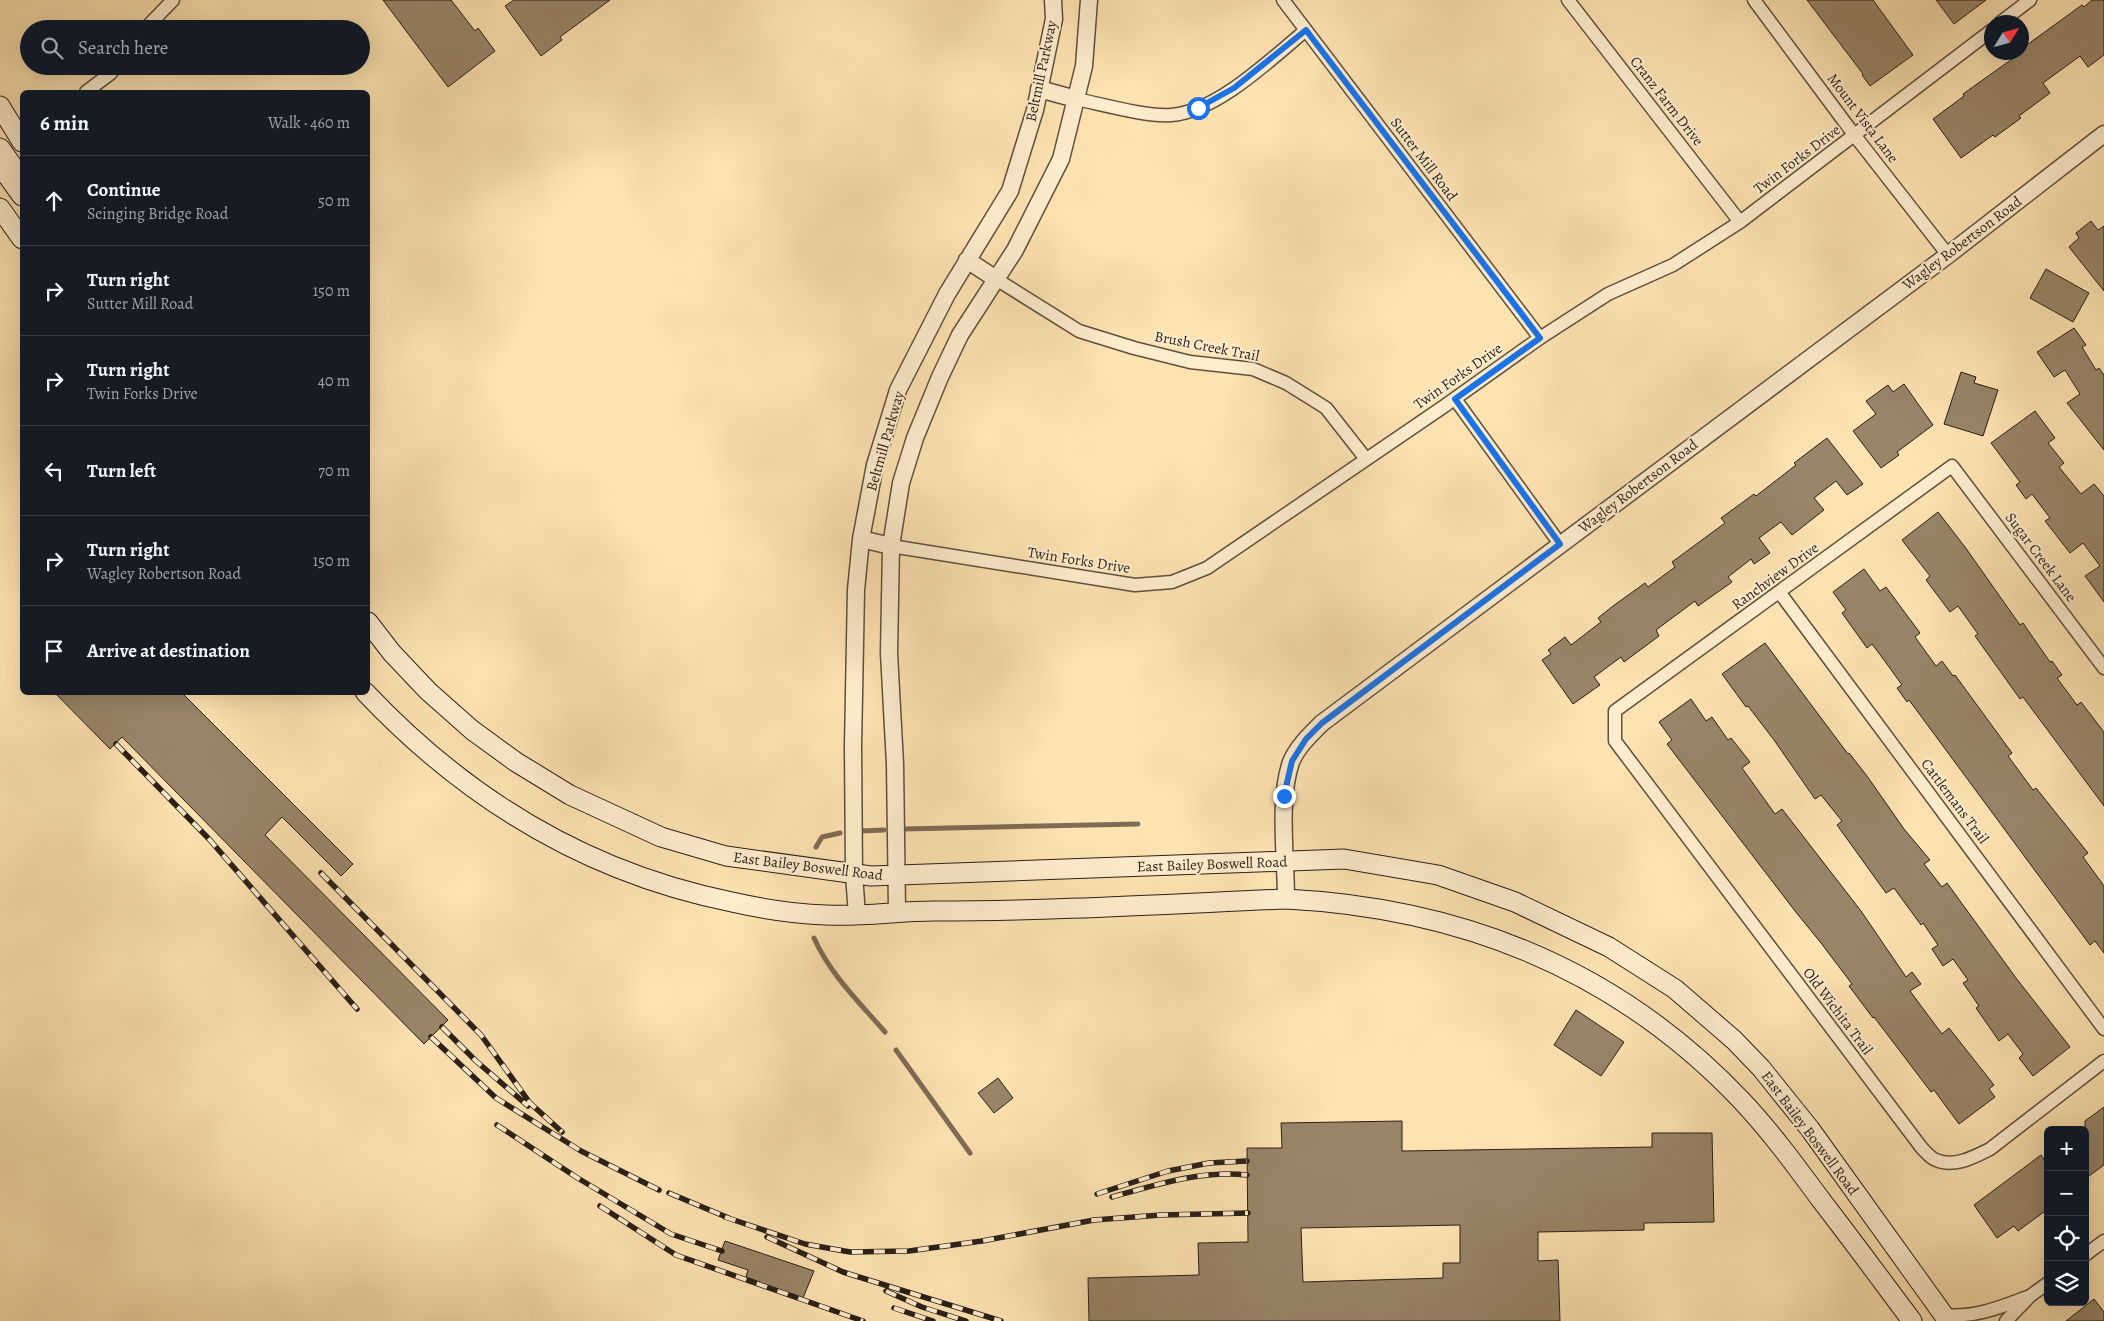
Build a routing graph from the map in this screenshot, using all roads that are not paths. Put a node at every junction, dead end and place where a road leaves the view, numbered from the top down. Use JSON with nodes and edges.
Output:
{"nodes":[{"id":1,"x":173,"y":0,"type":"edge"},
{"id":2,"x":1052,"y":0,"type":"edge"},
{"id":3,"x":1089,"y":0,"type":"edge"},
{"id":4,"x":1283,"y":0,"type":"edge"},
{"id":5,"x":1568,"y":0,"type":"edge"},
{"id":6,"x":1754,"y":0,"type":"edge"},
{"id":7,"x":2030,"y":0,"type":"edge"},
{"id":8,"x":2010,"y":15,"type":"edge"},
{"id":9,"x":153,"y":20,"type":"edge"},
{"id":10,"x":1306,"y":30,"type":"junction"},
{"id":11,"x":1984,"y":36,"type":"edge"},
{"id":12,"x":108,"y":75,"type":"edge"},
{"id":13,"x":1040,"y":89,"type":"junction"},
{"id":14,"x":89,"y":90,"type":"edge"},
{"id":15,"x":1076,"y":99,"type":"junction"},
{"id":16,"x":2,"y":109,"type":"edge"},
{"id":17,"x":20,"y":117,"type":"edge"},
{"id":18,"x":2104,"y":134,"type":"edge"},
{"id":19,"x":1855,"y":136,"type":"junction"},
{"id":20,"x":20,"y":139,"type":"edge"},
{"id":21,"x":0,"y":148,"type":"edge"},
{"id":22,"x":0,"y":166,"type":"edge"},
{"id":23,"x":20,"y":176,"type":"edge"},
{"id":24,"x":20,"y":193,"type":"edge"},
{"id":25,"x":0,"y":208,"type":"edge"},
{"id":26,"x":1740,"y":222,"type":"junction"},
{"id":27,"x":20,"y":236,"type":"edge"},
{"id":28,"x":1948,"y":255,"type":"junction"},
{"id":29,"x":967,"y":260,"type":"junction"},
{"id":30,"x":996,"y":279,"type":"junction"},
{"id":31,"x":1540,"y":338,"type":"junction"},
{"id":32,"x":1455,"y":399,"type":"junction"},
{"id":33,"x":1366,"y":459,"type":"junction"},
{"id":34,"x":1952,"y":466,"type":"joint"},
{"id":35,"x":861,"y":539,"type":"junction"},
{"id":36,"x":1560,"y":544,"type":"junction"},
{"id":37,"x":891,"y":546,"type":"junction"},
{"id":38,"x":1780,"y":593,"type":"junction"},
{"id":39,"x":370,"y":624,"type":"edge"},
{"id":40,"x":2104,"y":668,"type":"edge"},
{"id":41,"x":367,"y":695,"type":"edge"},
{"id":42,"x":1615,"y":711,"type":"joint"},
{"id":43,"x":1286,"y":861,"type":"junction"},
{"id":44,"x":854,"y":874,"type":"junction"},
{"id":45,"x":896,"y":876,"type":"junction"},
{"id":46,"x":1286,"y":899,"type":"junction"},
{"id":47,"x":897,"y":911,"type":"junction"},
{"id":48,"x":857,"y":915,"type":"junction"},
{"id":49,"x":2104,"y":1029,"type":"edge"},
{"id":50,"x":2104,"y":1060,"type":"edge"},
{"id":51,"x":2104,"y":1241,"type":"edge"},
{"id":52,"x":2089,"y":1252,"type":"edge"},
{"id":53,"x":2044,"y":1286,"type":"edge"},
{"id":54,"x":2030,"y":1296,"type":"junction"},
{"id":55,"x":1946,"y":1318,"type":"edge"},
{"id":56,"x":1912,"y":1321,"type":"edge"},
{"id":57,"x":2006,"y":1321,"type":"edge"}],
"edges":[{"from":1,"to":9,"type":"street"},
{"from":2,"to":13,"type":"street","name":"Beltmill Parkway"},
{"from":3,"to":15,"type":"street","name":"Beltmill Parkway"},
{"from":4,"to":10,"type":"street","name":"Sutter Mill Road"},
{"from":5,"to":26,"type":"street","name":"Cranz Farm Drive"},
{"from":6,"to":19,"type":"street","name":"Mount Vista Lane"},
{"from":7,"to":8,"type":"street"},
{"from":10,"to":15,"type":"street"},
{"from":10,"to":31,"type":"street","name":"Sutter Mill Road"},
{"from":11,"to":19,"type":"street","name":"Twin Forks Drive"},
{"from":12,"to":14,"type":"street"},
{"from":13,"to":15,"type":"street"},
{"from":13,"to":29,"type":"street","name":"Beltmill Parkway"},
{"from":15,"to":30,"type":"street","name":"Beltmill Parkway"},
{"from":16,"to":17,"type":"street"},
{"from":16,"to":20,"type":"main road"},
{"from":18,"to":28,"type":"street","name":"Wagley Robertson Road"},
{"from":19,"to":26,"type":"street","name":"Twin Forks Drive"},
{"from":19,"to":28,"type":"street","name":"Mount Vista Lane"},
{"from":21,"to":23,"type":"main road"},
{"from":22,"to":24,"type":"main road"},
{"from":25,"to":27,"type":"main road"},
{"from":26,"to":31,"type":"street","name":"Twin Forks Drive"},
{"from":28,"to":36,"type":"street","name":"Wagley Robertson Road"},
{"from":29,"to":30,"type":"street"},
{"from":29,"to":35,"type":"street","name":"Beltmill Parkway"},
{"from":30,"to":33,"type":"street","name":"Brush Creek Trail"},
{"from":30,"to":37,"type":"street","name":"Beltmill Parkway"},
{"from":31,"to":32,"type":"street","name":"Twin Forks Drive"},
{"from":32,"to":33,"type":"street","name":"Twin Forks Drive"},
{"from":32,"to":36,"type":"street"},
{"from":33,"to":37,"type":"street","name":"Twin Forks Drive"},
{"from":34,"to":38,"type":"street","name":"Ranchview Drive"},
{"from":34,"to":40,"type":"street","name":"Sugar Creek Lane"},
{"from":35,"to":37,"type":"street"},
{"from":35,"to":44,"type":"street","name":"Beltmill Parkway"},
{"from":36,"to":43,"type":"street","name":"Wagley Robertson Road"},
{"from":37,"to":45,"type":"street","name":"Beltmill Parkway"},
{"from":38,"to":42,"type":"street","name":"Ranchview Drive"},
{"from":38,"to":49,"type":"street","name":"Cattlemans Trail"},
{"from":39,"to":44,"type":"main road","name":"East Bailey Boswell Road"},
{"from":41,"to":48,"type":"main road","name":"East Bailey Boswell Road"},
{"from":42,"to":50,"type":"street","name":"Old Wichita Trail"},
{"from":43,"to":45,"type":"main road","name":"East Bailey Boswell Road"},
{"from":43,"to":46,"type":"street","name":"Wagley Robertson Road"},
{"from":43,"to":55,"type":"main road","name":"East Bailey Boswell Road"},
{"from":44,"to":45,"type":"main road","name":"East Bailey Boswell Road"},
{"from":44,"to":48,"type":"street","name":"Beltmill Parkway"},
{"from":45,"to":47,"type":"street","name":"Beltmill Parkway"},
{"from":46,"to":47,"type":"main road","name":"East Bailey Boswell Road"},
{"from":46,"to":56,"type":"main road","name":"East Bailey Boswell Road"},
{"from":47,"to":48,"type":"main road","name":"East Bailey Boswell Road"},
{"from":51,"to":52,"type":"street"},
{"from":53,"to":54,"type":"street"},
{"from":54,"to":55,"type":"street"},
{"from":54,"to":57,"type":"street"}]}
